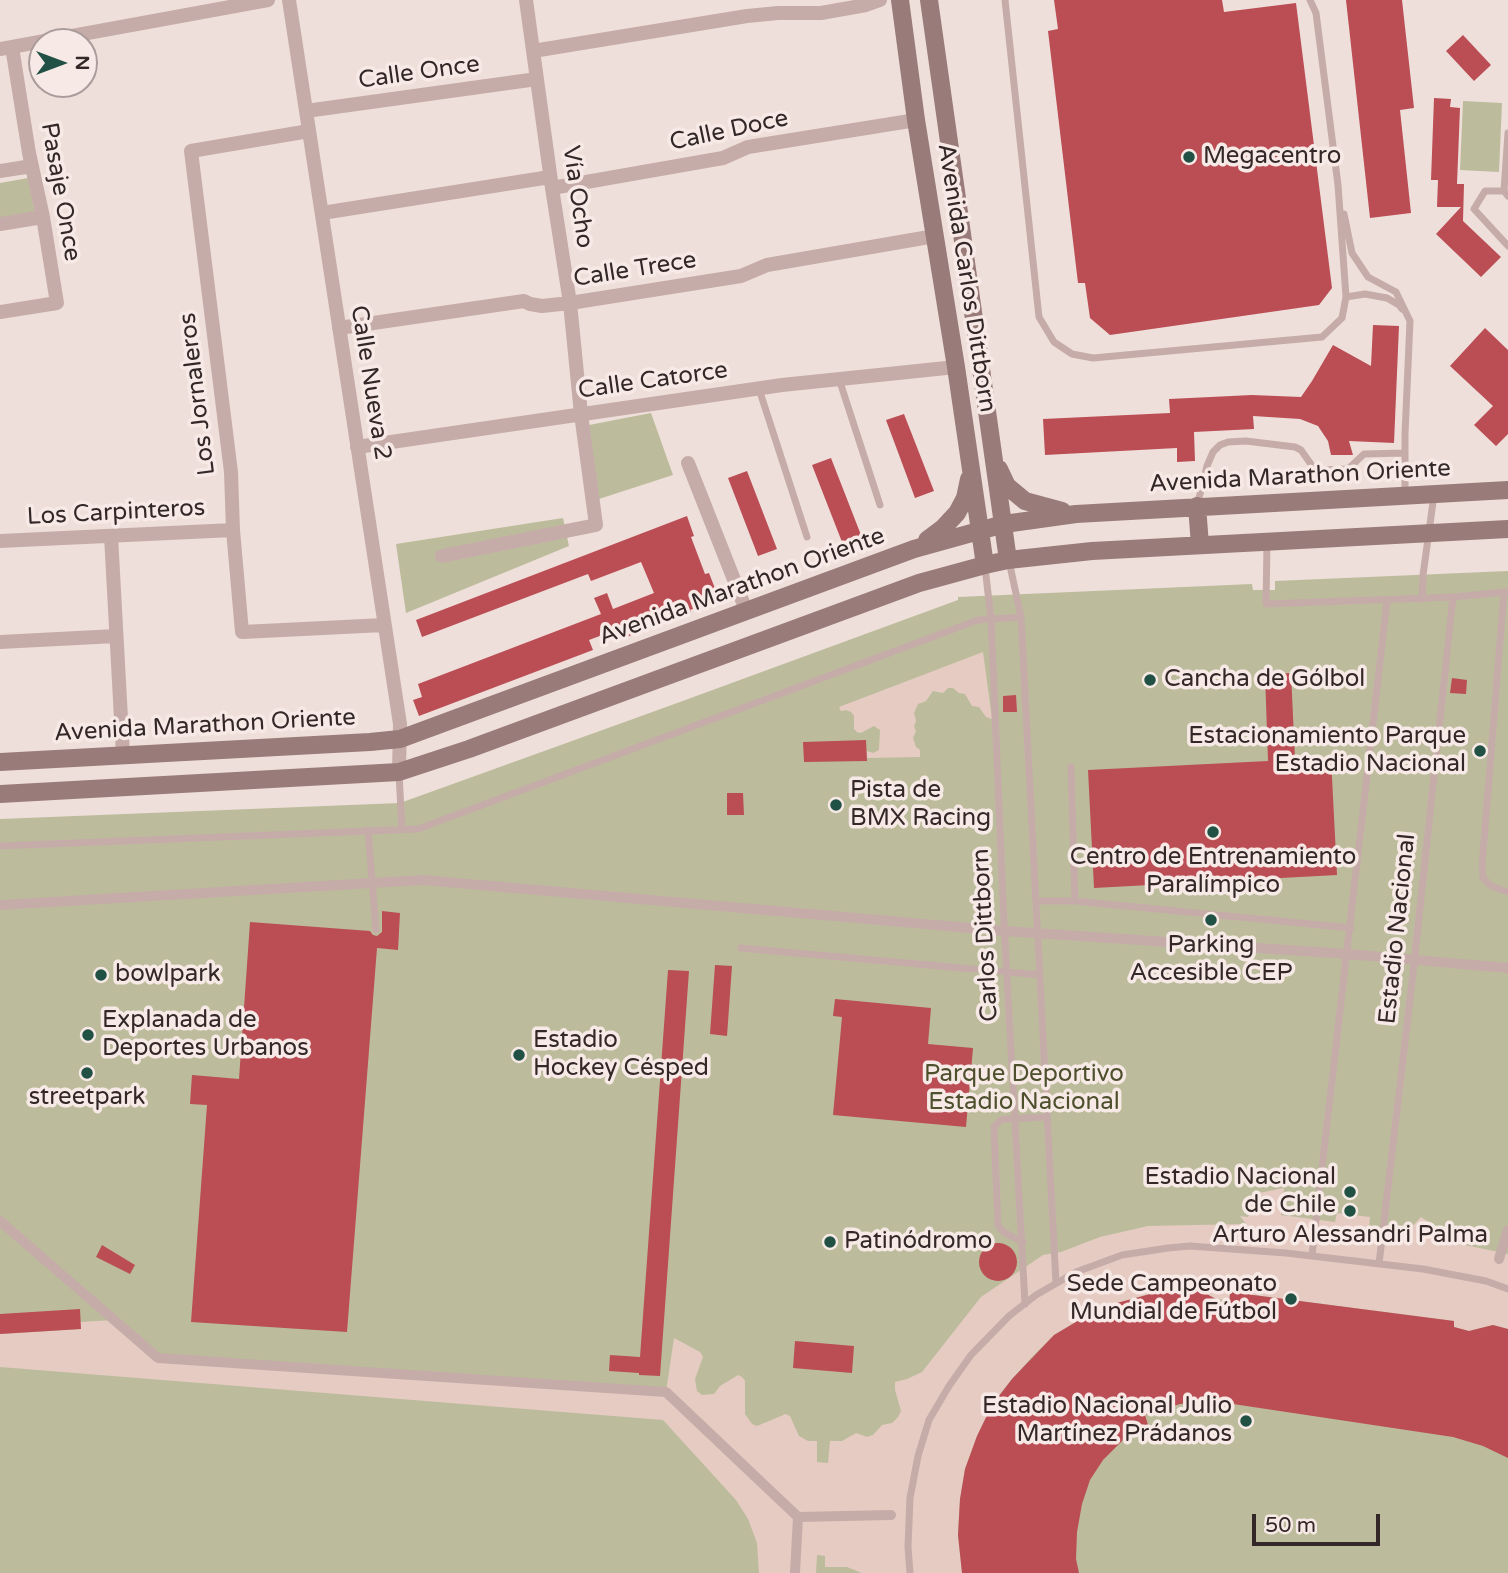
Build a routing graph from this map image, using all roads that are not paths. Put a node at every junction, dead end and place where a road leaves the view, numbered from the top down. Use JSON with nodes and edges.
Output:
{"nodes":[{"id":1,"x":268,"y":0,"type":"edge"},
{"id":2,"x":289,"y":0,"type":"edge"},
{"id":3,"x":526,"y":0,"type":"edge"},
{"id":4,"x":880,"y":0,"type":"edge"},
{"id":5,"x":900,"y":0,"type":"edge"},
{"id":6,"x":929,"y":0,"type":"edge"},
{"id":7,"x":1005,"y":0,"type":"edge"},
{"id":8,"x":1310,"y":0,"type":"edge"},
{"id":9,"x":207,"y":6,"type":"edge"},
{"id":10,"x":6,"y":48,"type":"edge"},
{"id":11,"x":533,"y":51,"type":"junction"},
{"id":12,"x":537,"y":79,"type":"junction"},
{"id":13,"x":306,"y":111,"type":"junction"},
{"id":14,"x":916,"y":120,"type":"junction"},
{"id":15,"x":309,"y":131,"type":"junction"},
{"id":16,"x":1508,"y":133,"type":"edge"},
{"id":17,"x":32,"y":166,"type":"junction"},
{"id":18,"x":0,"y":172,"type":"edge"},
{"id":19,"x":551,"y":183,"type":"junction"},
{"id":20,"x":1338,"y":186,"type":"junction"},
{"id":21,"x":1506,"y":193,"type":"edge"},
{"id":22,"x":321,"y":213,"type":"junction"},
{"id":23,"x":43,"y":217,"type":"junction"},
{"id":24,"x":0,"y":224,"type":"edge"},
{"id":25,"x":935,"y":236,"type":"junction"},
{"id":26,"x":1508,"y":246,"type":"edge"},
{"id":27,"x":1346,"y":297,"type":"junction"},
{"id":28,"x":570,"y":303,"type":"junction"},
{"id":29,"x":0,"y":312,"type":"edge"},
{"id":30,"x":1410,"y":321,"type":"junction"},
{"id":31,"x":339,"y":328,"type":"junction"},
{"id":32,"x":956,"y":367,"type":"junction"},
{"id":33,"x":839,"y":379,"type":"junction"},
{"id":34,"x":759,"y":389,"type":"junction"},
{"id":35,"x":581,"y":414,"type":"junction"},
{"id":36,"x":357,"y":447,"type":"junction"},
{"id":37,"x":1405,"y":453,"type":"junction"},
{"id":38,"x":995,"y":460,"type":"junction"},
{"id":39,"x":970,"y":461,"type":"junction"},
{"id":40,"x":688,"y":463,"type":"dead end"},
{"id":41,"x":1508,"y":490,"type":"edge"},
{"id":42,"x":1435,"y":494,"type":"junction"},
{"id":43,"x":1405,"y":496,"type":"junction"},
{"id":44,"x":880,"y":505,"type":"dead end"},
{"id":45,"x":1197,"y":506,"type":"junction"},
{"id":46,"x":1076,"y":514,"type":"junction"},
{"id":47,"x":1003,"y":524,"type":"junction"},
{"id":48,"x":980,"y":529,"type":"junction"},
{"id":49,"x":1508,"y":529,"type":"edge"},
{"id":50,"x":233,"y":530,"type":"junction"},
{"id":51,"x":1429,"y":533,"type":"junction"},
{"id":52,"x":111,"y":536,"type":"junction"},
{"id":53,"x":807,"y":537,"type":"dead end"},
{"id":54,"x":0,"y":541,"type":"edge"},
{"id":55,"x":1267,"y":541,"type":"junction"},
{"id":56,"x":1200,"y":545,"type":"junction"},
{"id":57,"x":914,"y":549,"type":"junction"},
{"id":58,"x":442,"y":556,"type":"dead end"},
{"id":59,"x":1008,"y":560,"type":"junction"},
{"id":60,"x":985,"y":565,"type":"junction"},
{"id":61,"x":1506,"y":592,"type":"edge"},
{"id":62,"x":1453,"y":597,"type":"junction"},
{"id":63,"x":1422,"y":599,"type":"junction"},
{"id":64,"x":1387,"y":601,"type":"junction"},
{"id":65,"x":746,"y":610,"type":"junction"},
{"id":66,"x":1021,"y":617,"type":"junction"},
{"id":67,"x":991,"y":619,"type":"junction"},
{"id":68,"x":384,"y":625,"type":"junction"},
{"id":69,"x":116,"y":636,"type":"junction"},
{"id":70,"x":0,"y":642,"type":"edge"},
{"id":71,"x":600,"y":666,"type":"junction"},
{"id":72,"x":613,"y":695,"type":"junction"},
{"id":73,"x":400,"y":738,"type":"junction"},
{"id":74,"x":123,"y":755,"type":"junction"},
{"id":75,"x":0,"y":762,"type":"edge"},
{"id":76,"x":1071,"y":766,"type":"dead end"},
{"id":77,"x":399,"y":772,"type":"junction"},
{"id":78,"x":0,"y":794,"type":"edge"},
{"id":79,"x":368,"y":830,"type":"junction"},
{"id":80,"x":402,"y":830,"type":"junction"},
{"id":81,"x":0,"y":846,"type":"edge"},
{"id":82,"x":373,"y":884,"type":"junction"},
{"id":83,"x":1508,"y":892,"type":"edge"},
{"id":84,"x":1036,"y":901,"type":"junction"},
{"id":85,"x":1075,"y":901,"type":"junction"},
{"id":86,"x":0,"y":905,"type":"edge"},
{"id":87,"x":1351,"y":928,"type":"junction"},
{"id":88,"x":376,"y":930,"type":"dead end"},
{"id":89,"x":1004,"y":931,"type":"junction"},
{"id":90,"x":1038,"y":933,"type":"junction"},
{"id":91,"x":741,"y":948,"type":"dead end"},
{"id":92,"x":1348,"y":954,"type":"junction"},
{"id":93,"x":1414,"y":960,"type":"junction"},
{"id":94,"x":1508,"y":968,"type":"edge"},
{"id":95,"x":1007,"y":972,"type":"junction"},
{"id":96,"x":1040,"y":975,"type":"junction"},
{"id":97,"x":1047,"y":1117,"type":"junction"},
{"id":98,"x":1016,"y":1118,"type":"junction"},
{"id":99,"x":0,"y":1221,"type":"edge"},
{"id":100,"x":1508,"y":1230,"type":"edge"},
{"id":101,"x":1023,"y":1242,"type":"junction"},
{"id":102,"x":1312,"y":1255,"type":"junction"},
{"id":103,"x":1499,"y":1259,"type":"dead end"},
{"id":104,"x":1379,"y":1264,"type":"junction"},
{"id":105,"x":1056,"y":1283,"type":"junction"},
{"id":106,"x":1508,"y":1289,"type":"edge"},
{"id":107,"x":1025,"y":1304,"type":"junction"},
{"id":108,"x":891,"y":1515,"type":"dead end"},
{"id":109,"x":798,"y":1517,"type":"junction"},
{"id":110,"x":795,"y":1573,"type":"edge"},
{"id":111,"x":910,"y":1573,"type":"edge"}],
"edges":[{"from":1,"to":9,"type":"street"},
{"from":2,"to":13,"type":"street","name":"Calle Nueva 2"},
{"from":3,"to":11,"type":"street","name":"Vía Ocho"},
{"from":4,"to":11,"type":"street"},
{"from":5,"to":14,"type":"main road","name":"Avenida Carlos Dittborn"},
{"from":6,"to":38,"type":"main road","name":"Avenida Carlos Dittborn"},
{"from":7,"to":27,"type":"lane"},
{"from":8,"to":20,"type":"lane"},
{"from":9,"to":10,"type":"street"},
{"from":10,"to":17,"type":"street","name":"Pasaje Once"},
{"from":11,"to":12,"type":"street","name":"Vía Ocho"},
{"from":12,"to":13,"type":"street","name":"Calle Once"},
{"from":12,"to":19,"type":"street","name":"Vía Ocho"},
{"from":13,"to":15,"type":"street","name":"Calle Nueva 2"},
{"from":14,"to":19,"type":"street","name":"Calle Doce"},
{"from":14,"to":25,"type":"main road","name":"Avenida Carlos Dittborn"},
{"from":15,"to":22,"type":"street","name":"Calle Nueva 2"},
{"from":15,"to":50,"type":"street","name":"Los Jornaleros"},
{"from":16,"to":21,"type":"lane"},
{"from":17,"to":18,"type":"street"},
{"from":17,"to":23,"type":"street","name":"Pasaje Once"},
{"from":19,"to":22,"type":"street","name":"Calle Doce"},
{"from":19,"to":28,"type":"street","name":"Vía Ocho"},
{"from":20,"to":27,"type":"lane"},
{"from":20,"to":30,"type":"lane"},
{"from":21,"to":26,"type":"lane"},
{"from":22,"to":31,"type":"street","name":"Calle Nueva 2"},
{"from":23,"to":24,"type":"street"},
{"from":23,"to":29,"type":"street","name":"Pasaje Once"},
{"from":25,"to":28,"type":"street","name":"Calle Trece"},
{"from":25,"to":32,"type":"main road","name":"Avenida Carlos Dittborn"},
{"from":27,"to":30,"type":"lane"},
{"from":28,"to":31,"type":"street","name":"Calle Trece"},
{"from":28,"to":35,"type":"street","name":"Vía Ocho"},
{"from":30,"to":37,"type":"lane"},
{"from":31,"to":36,"type":"street","name":"Calle Nueva 2"},
{"from":32,"to":33,"type":"street","name":"Calle Catorce"},
{"from":32,"to":39,"type":"main road","name":"Avenida Carlos Dittborn"},
{"from":33,"to":34,"type":"street","name":"Calle Catorce"},
{"from":33,"to":44,"type":"lane"},
{"from":34,"to":35,"type":"street","name":"Calle Catorce"},
{"from":34,"to":53,"type":"lane"},
{"from":35,"to":36,"type":"street","name":"Calle Catorce"},
{"from":35,"to":58,"type":"street","name":"Vía Ocho"},
{"from":36,"to":68,"type":"street","name":"Calle Nueva 2"},
{"from":37,"to":43,"type":"lane"},
{"from":37,"to":45,"type":"lane"},
{"from":38,"to":46,"type":"main road"},
{"from":38,"to":47,"type":"main road","name":"Avenida Carlos Dittborn"},
{"from":39,"to":48,"type":"main road","name":"Avenida Carlos Dittborn"},
{"from":39,"to":57,"type":"main road"},
{"from":40,"to":65,"type":"street"},
{"from":41,"to":42,"type":"main road","name":"Avenida Marathon Oriente"},
{"from":42,"to":43,"type":"main road","name":"Avenida Marathon Oriente"},
{"from":42,"to":51,"type":"lane"},
{"from":43,"to":45,"type":"main road","name":"Avenida Marathon Oriente"},
{"from":45,"to":46,"type":"main road","name":"Avenida Marathon Oriente"},
{"from":45,"to":56,"type":"main road"},
{"from":46,"to":47,"type":"main road","name":"Avenida Marathon Oriente"},
{"from":47,"to":48,"type":"main road","name":"Avenida Marathon Oriente"},
{"from":47,"to":59,"type":"main road","name":"Avenida Carlos Dittborn"},
{"from":48,"to":57,"type":"main road","name":"Avenida Marathon Oriente"},
{"from":48,"to":60,"type":"main road","name":"Avenida Carlos Dittborn"},
{"from":49,"to":51,"type":"main road"},
{"from":50,"to":52,"type":"street","name":"Los Carpinteros"},
{"from":50,"to":68,"type":"street","name":"Los Jornaleros"},
{"from":51,"to":55,"type":"main road"},
{"from":51,"to":63,"type":"lane"},
{"from":52,"to":54,"type":"street","name":"Los Carpinteros"},
{"from":52,"to":69,"type":"street"},
{"from":55,"to":56,"type":"main road"},
{"from":55,"to":64,"type":"lane"},
{"from":56,"to":59,"type":"main road"},
{"from":57,"to":65,"type":"main road","name":"Avenida Marathon Oriente"},
{"from":59,"to":60,"type":"main road"},
{"from":59,"to":66,"type":"lane"},
{"from":60,"to":67,"type":"lane","name":"Carlos Dittborn"},
{"from":60,"to":72,"type":"main road"},
{"from":61,"to":62,"type":"lane"},
{"from":61,"to":83,"type":"lane"},
{"from":62,"to":63,"type":"lane"},
{"from":62,"to":93,"type":"lane","name":"Estadio Nacional"},
{"from":63,"to":64,"type":"lane"},
{"from":64,"to":87,"type":"lane","name":"Estadio Nacional"},
{"from":65,"to":71,"type":"main road","name":"Avenida Marathon Oriente"},
{"from":66,"to":67,"type":"lane"},
{"from":66,"to":84,"type":"lane"},
{"from":67,"to":80,"type":"lane"},
{"from":67,"to":89,"type":"lane","name":"Carlos Dittborn"},
{"from":68,"to":73,"type":"street","name":"Calle Nueva 2"},
{"from":69,"to":70,"type":"street"},
{"from":69,"to":74,"type":"street"},
{"from":71,"to":72,"type":"main road"},
{"from":71,"to":73,"type":"main road","name":"Avenida Marathon Oriente"},
{"from":72,"to":77,"type":"main road"},
{"from":73,"to":74,"type":"main road","name":"Avenida Marathon Oriente"},
{"from":73,"to":77,"type":"street","name":"Calle Nueva 2"},
{"from":74,"to":75,"type":"main road","name":"Avenida Marathon Oriente"},
{"from":76,"to":85,"type":"lane"},
{"from":77,"to":78,"type":"main road"},
{"from":77,"to":80,"type":"lane"},
{"from":79,"to":80,"type":"lane"},
{"from":79,"to":81,"type":"lane"},
{"from":79,"to":82,"type":"lane"},
{"from":82,"to":86,"type":"street"},
{"from":82,"to":88,"type":"lane"},
{"from":82,"to":89,"type":"street"},
{"from":84,"to":85,"type":"lane"},
{"from":84,"to":90,"type":"lane"},
{"from":85,"to":87,"type":"lane"},
{"from":87,"to":92,"type":"lane","name":"Estadio Nacional"},
{"from":89,"to":90,"type":"street"},
{"from":89,"to":95,"type":"lane","name":"Carlos Dittborn"},
{"from":90,"to":92,"type":"street"},
{"from":90,"to":96,"type":"lane"},
{"from":91,"to":95,"type":"lane"},
{"from":92,"to":93,"type":"street"},
{"from":92,"to":102,"type":"lane","name":"Estadio Nacional"},
{"from":93,"to":94,"type":"street"},
{"from":93,"to":104,"type":"lane","name":"Estadio Nacional"},
{"from":95,"to":96,"type":"lane"},
{"from":95,"to":98,"type":"lane","name":"Carlos Dittborn"},
{"from":96,"to":97,"type":"lane"},
{"from":97,"to":98,"type":"lane"},
{"from":97,"to":105,"type":"lane"},
{"from":98,"to":101,"type":"lane","name":"Carlos Dittborn"},
{"from":98,"to":101,"type":"lane"},
{"from":99,"to":109,"type":"street"},
{"from":100,"to":103,"type":"street"},
{"from":101,"to":107,"type":"lane","name":"Carlos Dittborn"},
{"from":102,"to":104,"type":"lane"},
{"from":102,"to":105,"type":"lane"},
{"from":104,"to":106,"type":"lane"},
{"from":105,"to":107,"type":"lane"},
{"from":107,"to":111,"type":"lane"},
{"from":108,"to":109,"type":"street"},
{"from":109,"to":110,"type":"street"}]}
